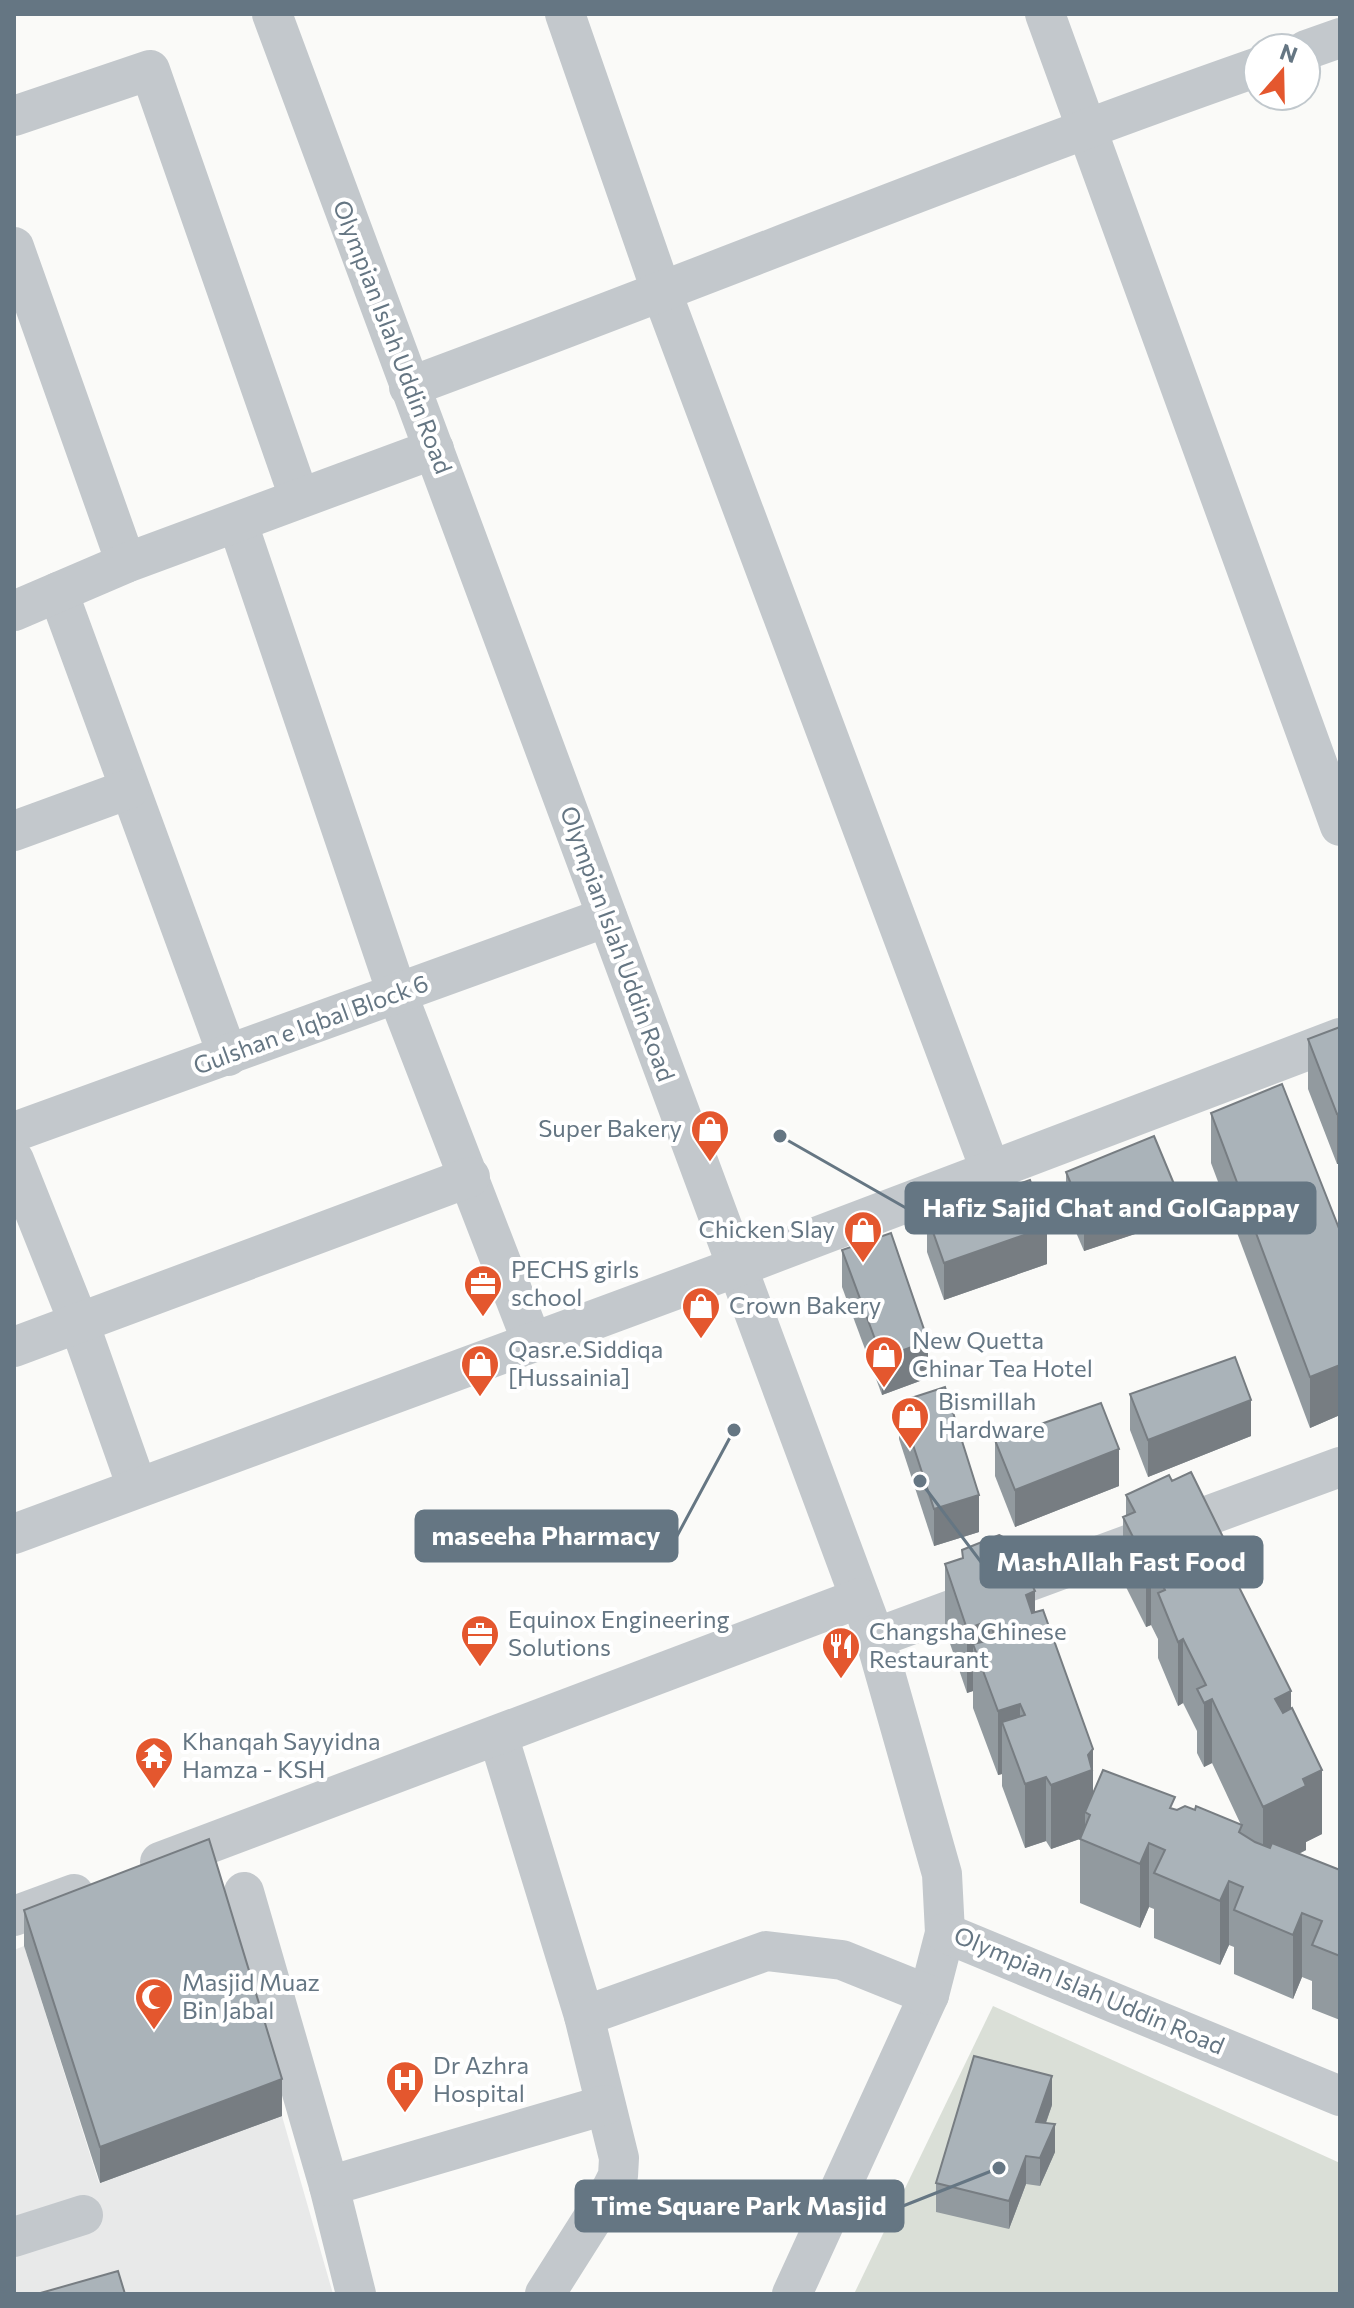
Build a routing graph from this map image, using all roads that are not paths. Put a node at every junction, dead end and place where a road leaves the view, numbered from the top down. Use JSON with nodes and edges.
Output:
{"nodes":[{"id":1,"x":272,"y":14,"type":"edge"},
{"id":2,"x":565,"y":14,"type":"edge"},
{"id":3,"x":1045,"y":14,"type":"edge"},
{"id":4,"x":1242,"y":73,"type":"edge"},
{"id":5,"x":14,"y":116,"type":"edge"},
{"id":6,"x":1084,"y":128,"type":"junction"},
{"id":7,"x":14,"y":247,"type":"edge"},
{"id":8,"x":662,"y":293,"type":"junction"},
{"id":9,"x":25,"y":307,"type":"edge"},
{"id":10,"x":409,"y":387,"type":"junction"},
{"id":11,"x":434,"y":449,"type":"junction"},
{"id":12,"x":299,"y":497,"type":"junction"},
{"id":13,"x":238,"y":524,"type":"junction"},
{"id":14,"x":126,"y":563,"type":"junction"},
{"id":15,"x":58,"y":592,"type":"junction"},
{"id":16,"x":14,"y":611,"type":"edge"},
{"id":17,"x":129,"y":789,"type":"junction"},
{"id":18,"x":1340,"y":826,"type":"edge"},
{"id":19,"x":14,"y":831,"type":"edge"},
{"id":20,"x":607,"y":917,"type":"junction"},
{"id":21,"x":397,"y":993,"type":"junction"},
{"id":22,"x":1340,"y":1038,"type":"edge"},
{"id":23,"x":228,"y":1056,"type":"junction"},
{"id":24,"x":14,"y":1132,"type":"edge"},
{"id":25,"x":14,"y":1160,"type":"edge"},
{"id":26,"x":990,"y":1169,"type":"junction"},
{"id":27,"x":470,"y":1177,"type":"junction"},
{"id":28,"x":737,"y":1267,"type":"junction"},
{"id":29,"x":79,"y":1323,"type":"junction"},
{"id":30,"x":532,"y":1342,"type":"junction"},
{"id":31,"x":14,"y":1347,"type":"edge"},
{"id":32,"x":1340,"y":1467,"type":"edge"},
{"id":33,"x":137,"y":1487,"type":"junction"},
{"id":34,"x":14,"y":1534,"type":"edge"},
{"id":35,"x":860,"y":1598,"type":"junction"},
{"id":36,"x":875,"y":1638,"type":"junction"},
{"id":37,"x":498,"y":1735,"type":"junction"},
{"id":38,"x":244,"y":1892,"type":"dead end"},
{"id":39,"x":14,"y":1916,"type":"edge"},
{"id":40,"x":945,"y":1933,"type":"junction"},
{"id":41,"x":929,"y":1995,"type":"junction"},
{"id":42,"x":584,"y":2016,"type":"junction"},
{"id":43,"x":1340,"y":2096,"type":"edge"},
{"id":44,"x":605,"y":2105,"type":"junction"},
{"id":45,"x":329,"y":2186,"type":"junction"},
{"id":46,"x":83,"y":2215,"type":"dead end"},
{"id":47,"x":14,"y":2237,"type":"edge"},
{"id":48,"x":356,"y":2294,"type":"edge"},
{"id":49,"x":545,"y":2294,"type":"edge"},
{"id":50,"x":792,"y":2294,"type":"edge"}],
"edges":[{"from":1,"to":10,"type":"street","name":"Olympian Islah Uddin Road"},
{"from":2,"to":8,"type":"street"},
{"from":3,"to":6,"type":"street"},
{"from":4,"to":6,"type":"street"},
{"from":5,"to":12,"type":"street"},
{"from":6,"to":8,"type":"street"},
{"from":6,"to":18,"type":"street"},
{"from":7,"to":9,"type":"street"},
{"from":8,"to":10,"type":"street"},
{"from":8,"to":26,"type":"street"},
{"from":9,"to":14,"type":"street"},
{"from":10,"to":11,"type":"street","name":"Olympian Islah Uddin Road"},
{"from":11,"to":12,"type":"street"},
{"from":11,"to":20,"type":"street","name":"Olympian Islah Uddin Road"},
{"from":12,"to":13,"type":"street"},
{"from":13,"to":14,"type":"street"},
{"from":13,"to":21,"type":"street"},
{"from":14,"to":15,"type":"street"},
{"from":15,"to":16,"type":"street"},
{"from":15,"to":17,"type":"street"},
{"from":17,"to":19,"type":"street"},
{"from":17,"to":23,"type":"street"},
{"from":20,"to":21,"type":"street","name":"Gulshan e Iqbal Block 6"},
{"from":20,"to":28,"type":"street","name":"Olympian Islah Uddin Road"},
{"from":21,"to":23,"type":"street","name":"Gulshan e Iqbal Block 6"},
{"from":21,"to":27,"type":"street"},
{"from":22,"to":26,"type":"street"},
{"from":23,"to":24,"type":"street","name":"Gulshan e Iqbal Block 6"},
{"from":25,"to":29,"type":"street"},
{"from":26,"to":28,"type":"street"},
{"from":27,"to":29,"type":"street"},
{"from":27,"to":30,"type":"street"},
{"from":28,"to":30,"type":"street"},
{"from":28,"to":35,"type":"street","name":"Olympian Islah Uddin Road"},
{"from":29,"to":31,"type":"street"},
{"from":29,"to":33,"type":"street"},
{"from":30,"to":33,"type":"street"},
{"from":32,"to":36,"type":"street"},
{"from":33,"to":34,"type":"street"},
{"from":35,"to":36,"type":"street","name":"Olympian Islah Uddin Road"},
{"from":35,"to":37,"type":"street"},
{"from":36,"to":40,"type":"street","name":"Olympian Islah Uddin Road"},
{"from":37,"to":39,"type":"street"},
{"from":37,"to":42,"type":"street"},
{"from":38,"to":45,"type":"street"},
{"from":40,"to":41,"type":"street"},
{"from":40,"to":43,"type":"street","name":"Olympian Islah Uddin Road"},
{"from":41,"to":42,"type":"street"},
{"from":41,"to":50,"type":"street"},
{"from":42,"to":44,"type":"street"},
{"from":44,"to":45,"type":"street"},
{"from":44,"to":49,"type":"street"},
{"from":45,"to":48,"type":"street"},
{"from":46,"to":47,"type":"street"}]}
